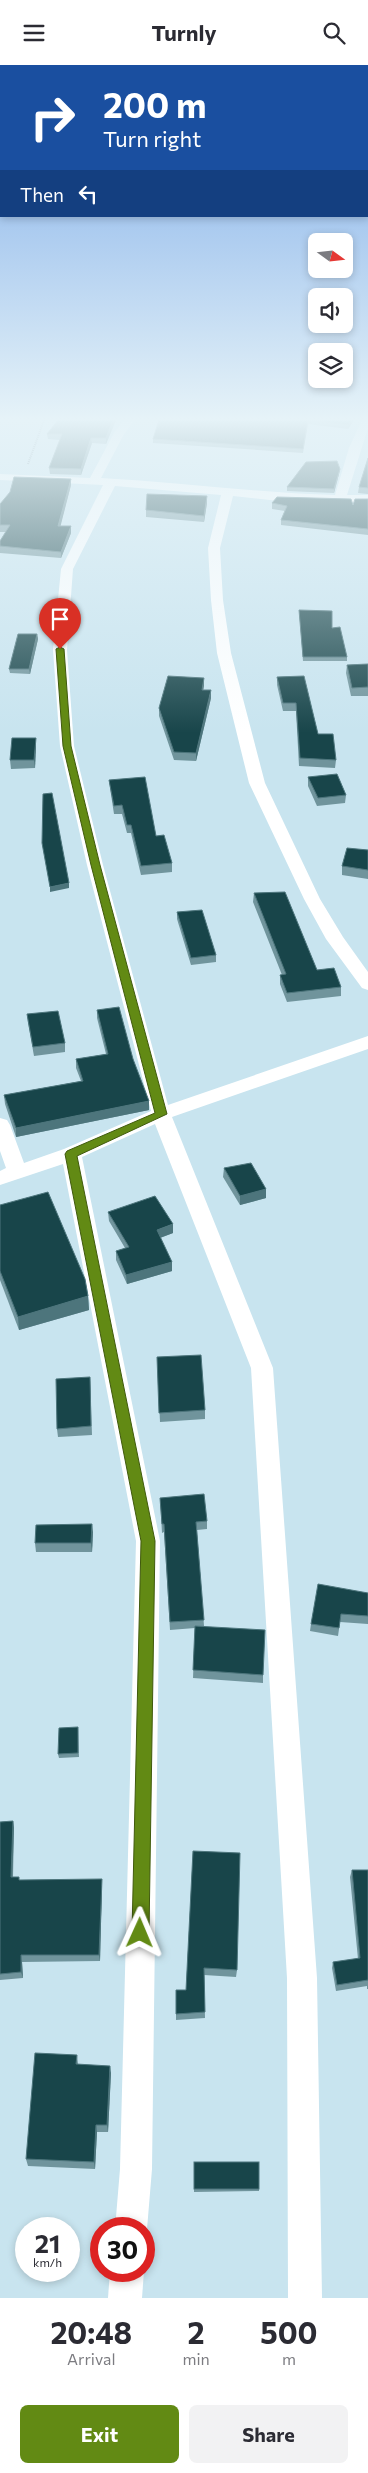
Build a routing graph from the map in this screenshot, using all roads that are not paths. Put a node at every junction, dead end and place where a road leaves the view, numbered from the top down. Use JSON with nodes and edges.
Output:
{"nodes":[{"id":1,"x":88,"y":524,"type":"edge"},
{"id":2,"x":220,"y":524,"type":"edge"},
{"id":3,"x":368,"y":984,"type":"edge"},
{"id":4,"x":368,"y":1041,"type":"edge"},
{"id":5,"x":161,"y":1114,"type":"junction"},
{"id":6,"x":0,"y":1125,"type":"edge"},
{"id":7,"x":71,"y":1154,"type":"junction"},
{"id":8,"x":9,"y":1176,"type":"edge"},
{"id":9,"x":132,"y":2217,"type":"edge"},
{"id":10,"x":126,"y":2282,"type":"edge"},
{"id":11,"x":125,"y":2298,"type":"edge"},
{"id":12,"x":305,"y":2298,"type":"edge"}],
"edges":[{"from":1,"to":5,"type":"street"},
{"from":2,"to":3,"type":"street"},
{"from":4,"to":5,"type":"street"},
{"from":5,"to":7,"type":"street"},
{"from":5,"to":12,"type":"street"},
{"from":6,"to":8,"type":"street"},
{"from":7,"to":8,"type":"street"},
{"from":7,"to":9,"type":"street"},
{"from":10,"to":11,"type":"street"}]}
